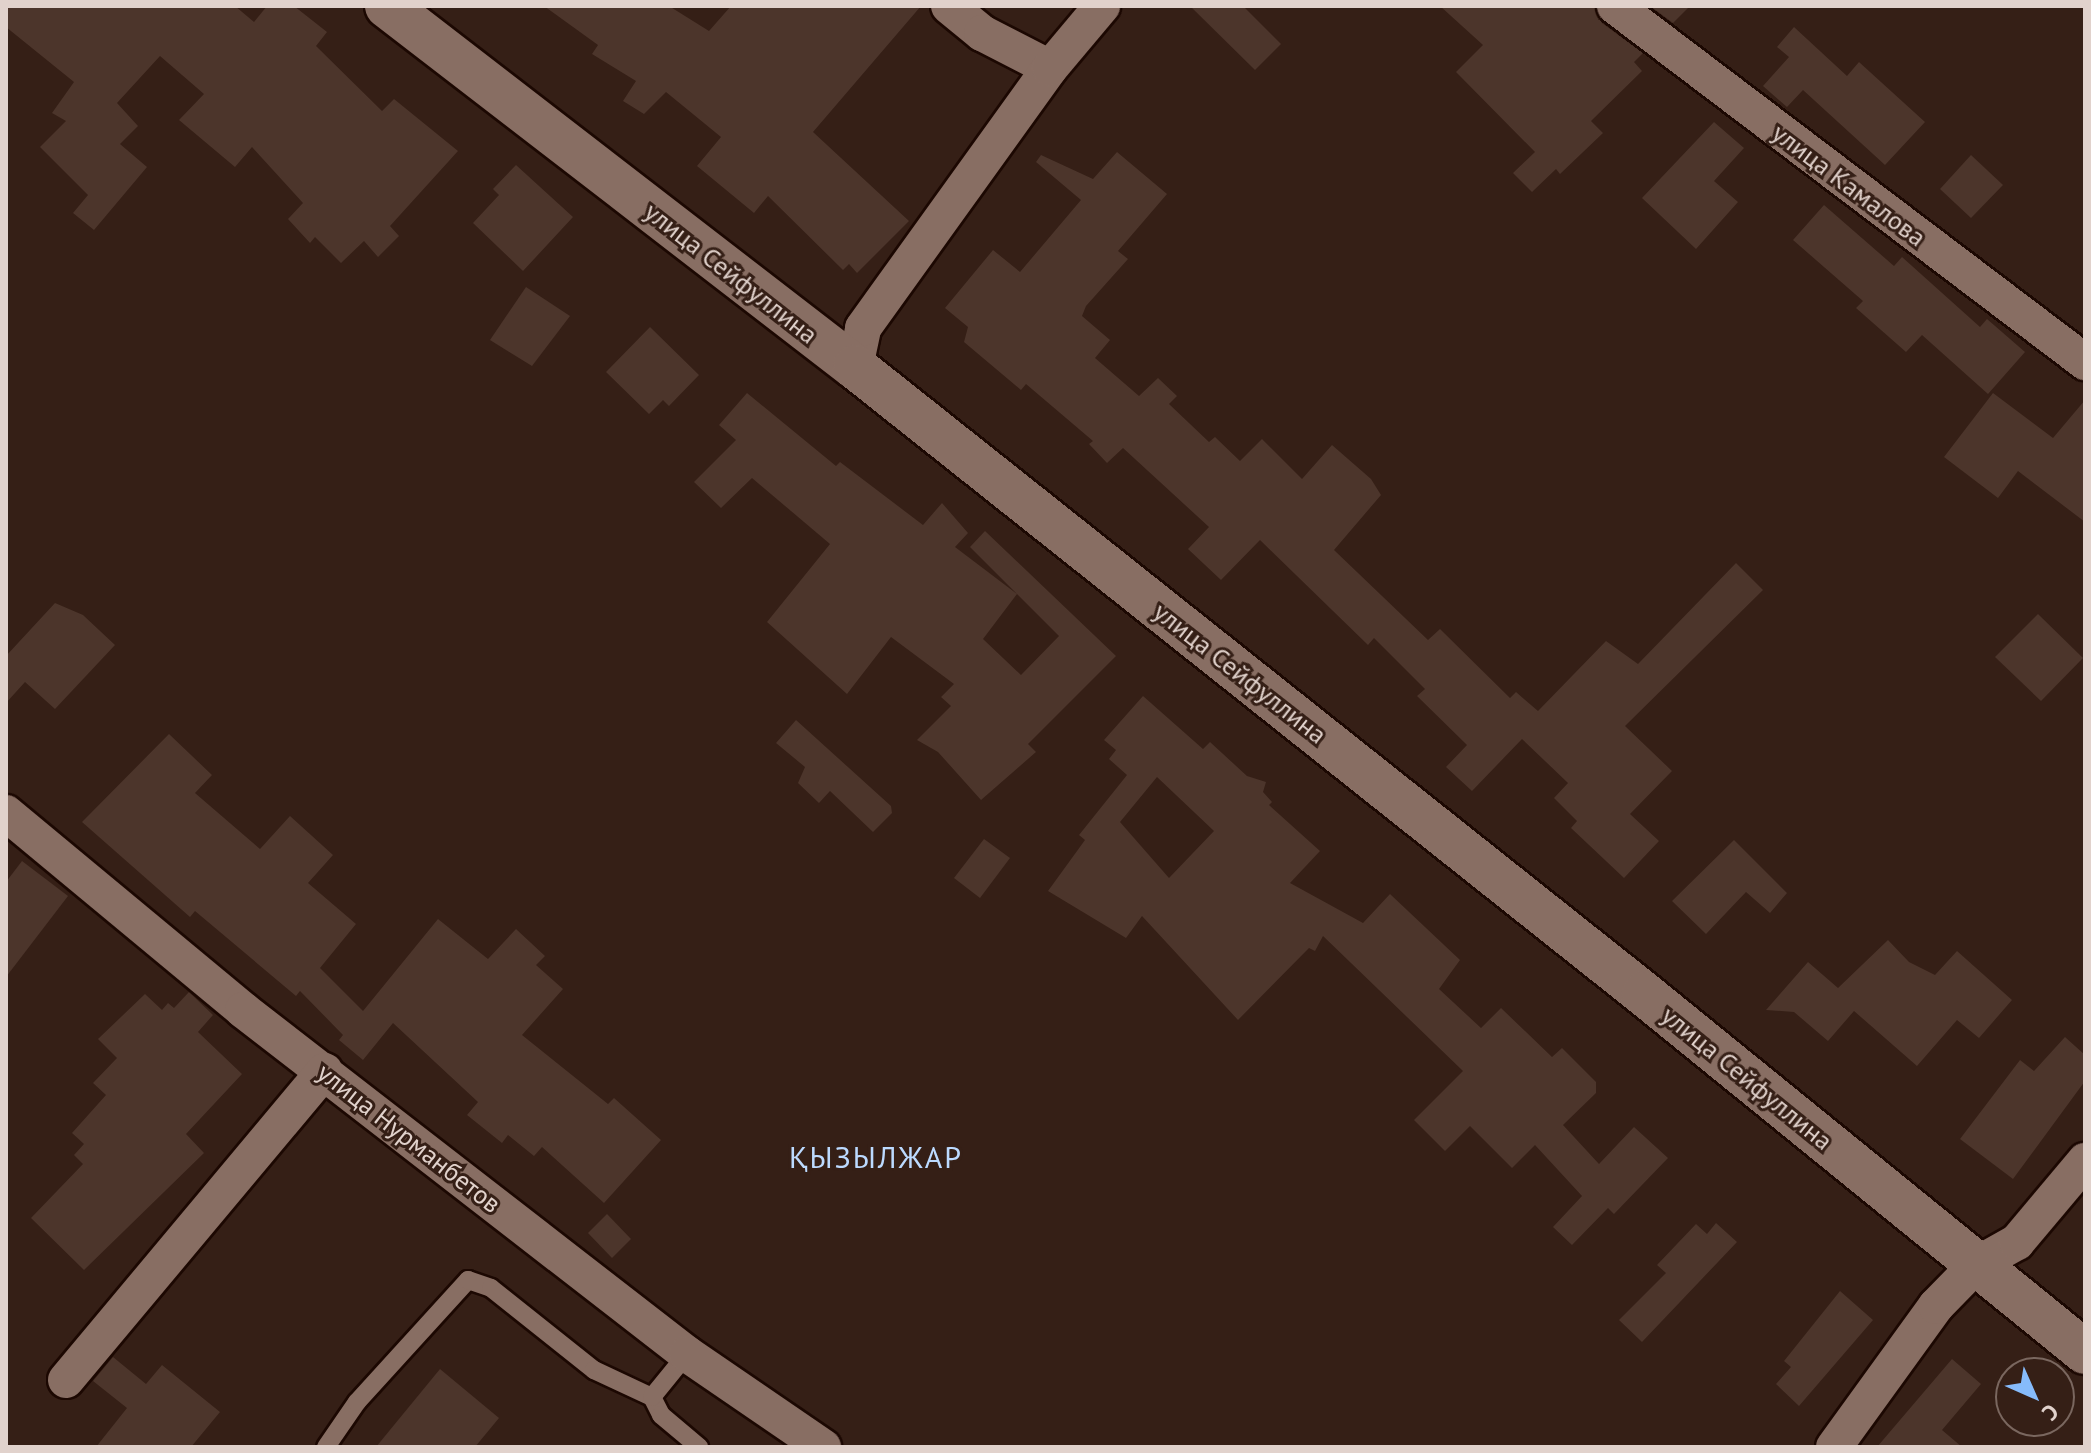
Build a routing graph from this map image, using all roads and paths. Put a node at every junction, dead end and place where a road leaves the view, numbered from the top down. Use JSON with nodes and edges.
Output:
{"nodes":[{"id":1,"x":387,"y":6,"type":"edge"},
{"id":2,"x":949,"y":6,"type":"edge"},
{"id":3,"x":1102,"y":6,"type":"edge"},
{"id":4,"x":1615,"y":6,"type":"edge"},
{"id":5,"x":1050,"y":68,"type":"junction"},
{"id":6,"x":2085,"y":362,"type":"edge"},
{"id":7,"x":855,"y":367,"type":"junction"},
{"id":8,"x":6,"y":813,"type":"edge"},
{"id":9,"x":324,"y":1071,"type":"junction"},
{"id":10,"x":2085,"y":1161,"type":"edge"},
{"id":11,"x":1976,"y":1265,"type":"junction"},
{"id":12,"x":2085,"y":1352,"type":"edge"},
{"id":13,"x":687,"y":1354,"type":"junction"},
{"id":14,"x":66,"y":1380,"type":"dead end"},
{"id":15,"x":652,"y":1397,"type":"junction"},
{"id":16,"x":326,"y":1447,"type":"edge"},
{"id":17,"x":699,"y":1447,"type":"edge"},
{"id":18,"x":823,"y":1447,"type":"edge"},
{"id":19,"x":1834,"y":1447,"type":"edge"}],
"edges":[{"from":1,"to":7,"type":"street","name":"улица Сейфуллина"},
{"from":2,"to":5,"type":"street"},
{"from":3,"to":5,"type":"street"},
{"from":4,"to":6,"type":"street","name":"улица Камалова"},
{"from":5,"to":7,"type":"street"},
{"from":7,"to":11,"type":"street","name":"улица Сейфуллина"},
{"from":8,"to":9,"type":"street","name":"улица Нурманбетов"},
{"from":9,"to":13,"type":"street","name":"улица Нурманбетов"},
{"from":9,"to":14,"type":"street"},
{"from":10,"to":11,"type":"street"},
{"from":11,"to":12,"type":"street","name":"улица Сейфуллина"},
{"from":11,"to":19,"type":"street"},
{"from":13,"to":15,"type":"lane"},
{"from":13,"to":18,"type":"street","name":"улица Нурманбетов"},
{"from":15,"to":16,"type":"lane"},
{"from":15,"to":17,"type":"lane"}]}
